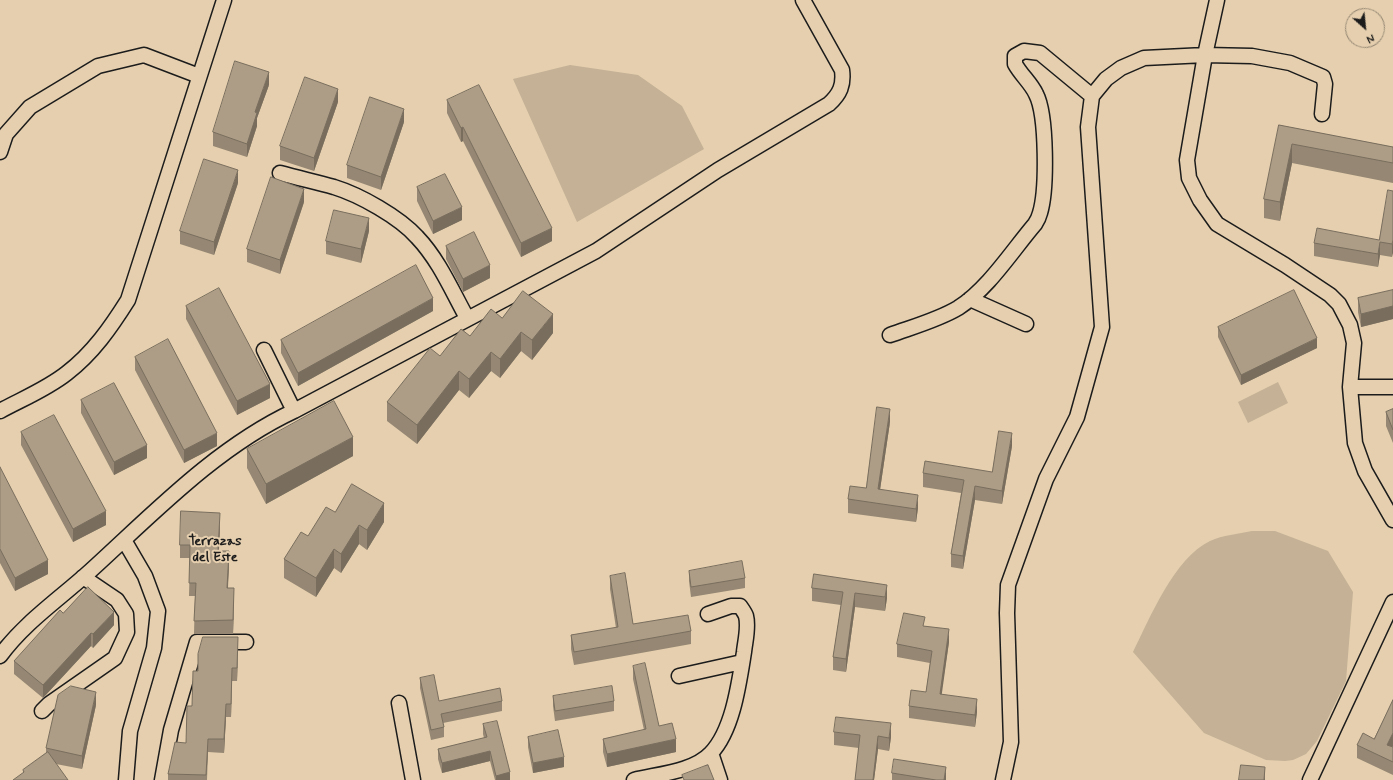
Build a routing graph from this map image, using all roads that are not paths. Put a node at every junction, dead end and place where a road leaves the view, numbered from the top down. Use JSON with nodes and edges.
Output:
{"nodes":[{"id":1,"x":224,"y":0,"type":"edge"},
{"id":2,"x":803,"y":0,"type":"edge"},
{"id":3,"x":1217,"y":0,"type":"edge"},
{"id":4,"x":1205,"y":55,"type":"junction"},
{"id":5,"x":198,"y":76,"type":"junction"},
{"id":6,"x":1092,"y":96,"type":"junction"},
{"id":7,"x":1322,"y":114,"type":"dead end"},
{"id":8,"x":0,"y":152,"type":"edge"},
{"id":9,"x":280,"y":173,"type":"dead end"},
{"id":10,"x":970,"y":299,"type":"junction"},
{"id":11,"x":467,"y":318,"type":"junction"},
{"id":12,"x":1026,"y":324,"type":"dead end"},
{"id":13,"x":890,"y":335,"type":"dead end"},
{"id":14,"x":264,"y":350,"type":"dead end"},
{"id":15,"x":1350,"y":387,"type":"junction"},
{"id":16,"x":1393,"y":387,"type":"edge"},
{"id":17,"x":0,"y":411,"type":"edge"},
{"id":18,"x":294,"y":411,"type":"junction"},
{"id":19,"x":1393,"y":520,"type":"edge"},
{"id":20,"x":124,"y":540,"type":"junction"},
{"id":21,"x":83,"y":577,"type":"junction"},
{"id":22,"x":1393,"y":602,"type":"edge"},
{"id":23,"x":708,"y":614,"type":"dead end"},
{"id":24,"x":246,"y":642,"type":"dead end"},
{"id":25,"x":0,"y":656,"type":"edge"},
{"id":26,"x":742,"y":662,"type":"junction"},
{"id":27,"x":678,"y":676,"type":"dead end"},
{"id":28,"x":399,"y":703,"type":"dead end"},
{"id":29,"x":42,"y":710,"type":"dead end"},
{"id":30,"x":711,"y":753,"type":"junction"},
{"id":31,"x":126,"y":780,"type":"edge"},
{"id":32,"x":162,"y":780,"type":"edge"},
{"id":33,"x":413,"y":780,"type":"edge"},
{"id":34,"x":634,"y":780,"type":"edge"},
{"id":35,"x":720,"y":780,"type":"edge"},
{"id":36,"x":1003,"y":780,"type":"edge"},
{"id":37,"x":1310,"y":780,"type":"edge"}],
"edges":[{"from":1,"to":5,"type":"street"},
{"from":2,"to":11,"type":"street"},
{"from":3,"to":4,"type":"street"},
{"from":4,"to":6,"type":"street"},
{"from":4,"to":7,"type":"street"},
{"from":4,"to":15,"type":"street"},
{"from":5,"to":8,"type":"street"},
{"from":5,"to":17,"type":"street"},
{"from":6,"to":10,"type":"street"},
{"from":6,"to":36,"type":"street"},
{"from":9,"to":11,"type":"street"},
{"from":10,"to":12,"type":"street"},
{"from":10,"to":13,"type":"street"},
{"from":11,"to":18,"type":"street"},
{"from":14,"to":18,"type":"street"},
{"from":15,"to":16,"type":"street"},
{"from":15,"to":19,"type":"street"},
{"from":18,"to":20,"type":"street"},
{"from":20,"to":21,"type":"street"},
{"from":20,"to":31,"type":"street"},
{"from":21,"to":25,"type":"street"},
{"from":21,"to":29,"type":"street"},
{"from":22,"to":37,"type":"street"},
{"from":23,"to":26,"type":"street"},
{"from":24,"to":32,"type":"street"},
{"from":26,"to":27,"type":"street"},
{"from":26,"to":30,"type":"street"},
{"from":28,"to":33,"type":"street"},
{"from":30,"to":34,"type":"street"},
{"from":30,"to":35,"type":"street"}]}
